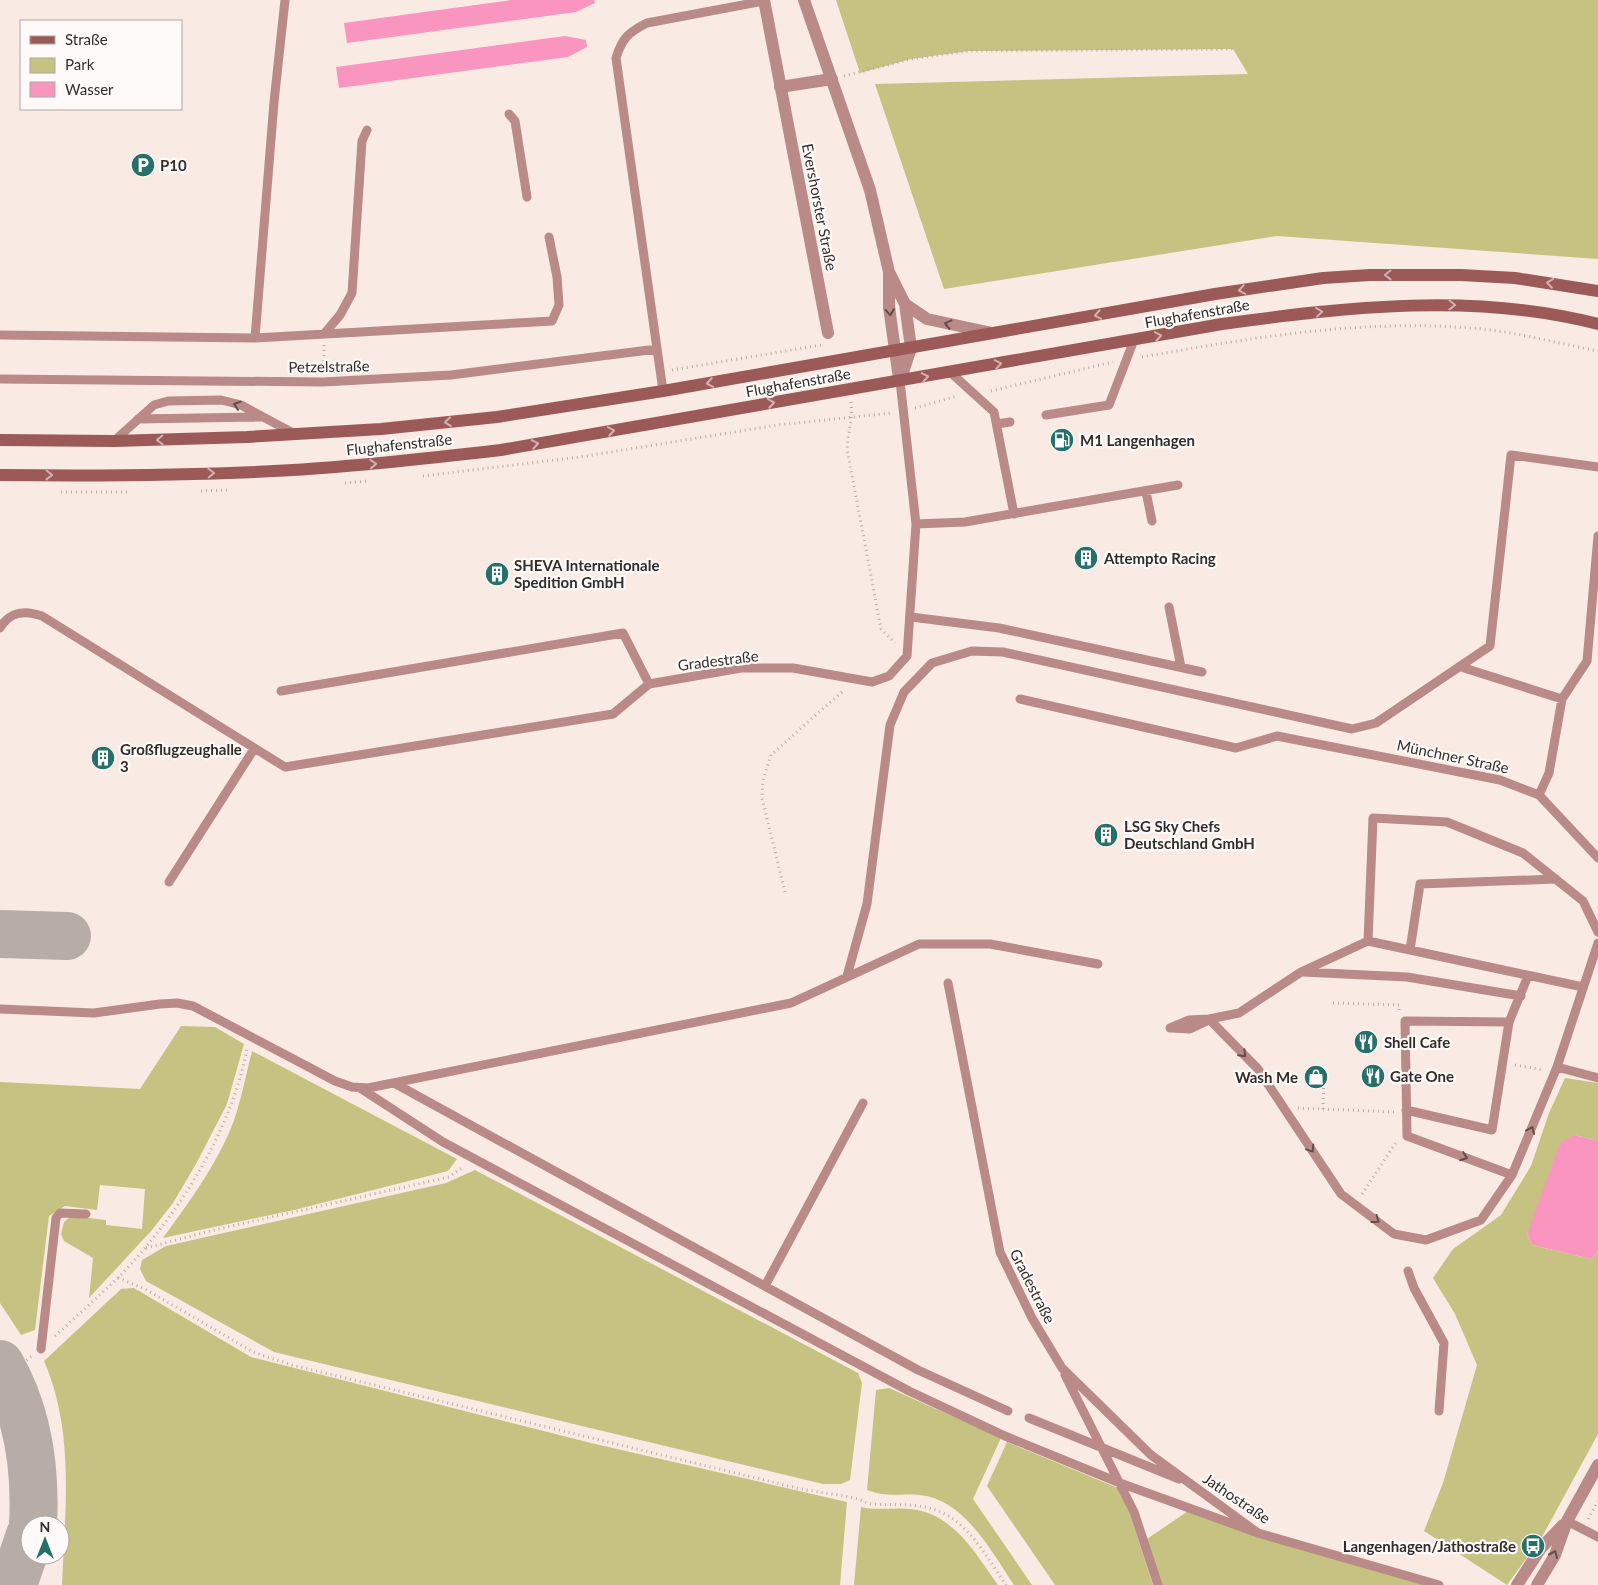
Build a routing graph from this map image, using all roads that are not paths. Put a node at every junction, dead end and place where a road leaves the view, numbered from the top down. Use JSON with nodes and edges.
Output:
{"nodes":[{"id":1,"x":285,"y":0,"type":"edge"},
{"id":2,"x":804,"y":0,"type":"edge"},
{"id":3,"x":764,"y":1,"type":"edge"},
{"id":4,"x":832,"y":78,"type":"junction"},
{"id":5,"x":780,"y":86,"type":"junction"},
{"id":6,"x":509,"y":114,"type":"dead end"},
{"id":7,"x":367,"y":130,"type":"dead end"},
{"id":8,"x":527,"y":196,"type":"dead end"},
{"id":9,"x":549,"y":237,"type":"dead end"},
{"id":10,"x":889,"y":272,"type":"junction"},
{"id":11,"x":1598,"y":291,"type":"edge"},
{"id":12,"x":905,"y":304,"type":"junction"},
{"id":13,"x":1598,"y":325,"type":"edge"},
{"id":14,"x":995,"y":333,"type":"junction"},
{"id":15,"x":324,"y":334,"type":"junction"},
{"id":16,"x":0,"y":335,"type":"edge"},
{"id":17,"x":255,"y":338,"type":"junction"},
{"id":18,"x":829,"y":338,"type":"road end"},
{"id":19,"x":1134,"y":340,"type":"junction"},
{"id":20,"x":911,"y":348,"type":"junction"},
{"id":21,"x":657,"y":349,"type":"junction"},
{"id":22,"x":895,"y":351,"type":"junction"},
{"id":23,"x":950,"y":372,"type":"junction"},
{"id":24,"x":0,"y":378,"type":"edge"},
{"id":25,"x":900,"y":381,"type":"junction"},
{"id":26,"x":663,"y":391,"type":"junction"},
{"id":27,"x":1046,"y":415,"type":"dead end"},
{"id":28,"x":261,"y":417,"type":"junction"},
{"id":29,"x":138,"y":419,"type":"junction"},
{"id":30,"x":1010,"y":422,"type":"dead end"},
{"id":31,"x":997,"y":424,"type":"junction"},
{"id":32,"x":296,"y":435,"type":"junction"},
{"id":33,"x":0,"y":440,"type":"edge"},
{"id":34,"x":114,"y":441,"type":"junction"},
{"id":35,"x":1598,"y":468,"type":"edge"},
{"id":36,"x":0,"y":475,"type":"edge"},
{"id":37,"x":1178,"y":486,"type":"dead end"},
{"id":38,"x":1146,"y":492,"type":"junction"},
{"id":39,"x":1014,"y":514,"type":"junction"},
{"id":40,"x":1152,"y":521,"type":"dead end"},
{"id":41,"x":916,"y":524,"type":"junction"},
{"id":42,"x":1598,"y":536,"type":"edge"},
{"id":43,"x":1169,"y":607,"type":"dead end"},
{"id":44,"x":911,"y":617,"type":"junction"},
{"id":45,"x":0,"y":628,"type":"edge"},
{"id":46,"x":1461,"y":666,"type":"junction"},
{"id":47,"x":1181,"y":667,"type":"junction"},
{"id":48,"x":1202,"y":672,"type":"dead end"},
{"id":49,"x":649,"y":684,"type":"junction"},
{"id":50,"x":281,"y":691,"type":"dead end"},
{"id":51,"x":1020,"y":699,"type":"dead end"},
{"id":52,"x":1562,"y":699,"type":"junction"},
{"id":53,"x":254,"y":749,"type":"junction"},
{"id":54,"x":1540,"y":795,"type":"junction"},
{"id":55,"x":1598,"y":858,"type":"edge"},
{"id":56,"x":1556,"y":880,"type":"junction"},
{"id":57,"x":169,"y":882,"type":"dead end"},
{"id":58,"x":1598,"y":932,"type":"edge"},
{"id":59,"x":1368,"y":941,"type":"junction"},
{"id":60,"x":1598,"y":943,"type":"edge"},
{"id":61,"x":1410,"y":950,"type":"junction"},
{"id":62,"x":1098,"y":964,"type":"dead end"},
{"id":63,"x":1302,"y":972,"type":"junction"},
{"id":64,"x":846,"y":976,"type":"junction"},
{"id":65,"x":1528,"y":976,"type":"junction"},
{"id":66,"x":948,"y":983,"type":"dead end"},
{"id":67,"x":1583,"y":987,"type":"junction"},
{"id":68,"x":1521,"y":996,"type":"junction"},
{"id":69,"x":0,"y":1009,"type":"edge"},
{"id":70,"x":1508,"y":1022,"type":"junction"},
{"id":71,"x":1557,"y":1067,"type":"junction"},
{"id":72,"x":1598,"y":1078,"type":"edge"},
{"id":73,"x":394,"y":1083,"type":"junction"},
{"id":74,"x":359,"y":1087,"type":"junction"},
{"id":75,"x":863,"y":1103,"type":"dead end"},
{"id":76,"x":1406,"y":1112,"type":"junction"},
{"id":77,"x":1512,"y":1175,"type":"junction"},
{"id":78,"x":86,"y":1214,"type":"dead end"},
{"id":79,"x":1408,"y":1271,"type":"dead end"},
{"id":80,"x":764,"y":1286,"type":"junction"},
{"id":81,"x":41,"y":1350,"type":"road end"},
{"id":82,"x":1062,"y":1368,"type":"junction"},
{"id":83,"x":1008,"y":1411,"type":"dead end"},
{"id":84,"x":1439,"y":1411,"type":"dead end"},
{"id":85,"x":1029,"y":1418,"type":"dead end"},
{"id":86,"x":1103,"y":1448,"type":"junction"},
{"id":87,"x":1598,"y":1466,"type":"edge"},
{"id":88,"x":1120,"y":1483,"type":"junction"},
{"id":89,"x":1191,"y":1484,"type":"junction"},
{"id":90,"x":1566,"y":1521,"type":"junction"},
{"id":91,"x":1258,"y":1533,"type":"junction"},
{"id":92,"x":1598,"y":1537,"type":"edge"},
{"id":93,"x":1158,"y":1585,"type":"edge"},
{"id":94,"x":1439,"y":1585,"type":"edge"},
{"id":95,"x":1517,"y":1585,"type":"edge"},
{"id":96,"x":1537,"y":1585,"type":"edge"}],
"edges":[{"from":1,"to":17,"type":"lane"},
{"from":2,"to":4,"type":"street"},
{"from":3,"to":5,"type":"street","name":"Evershorster Straße"},
{"from":3,"to":21,"type":"lane"},
{"from":4,"to":5,"type":"street"},
{"from":4,"to":10,"type":"street"},
{"from":5,"to":18,"type":"street","name":"Evershorster Straße"},
{"from":6,"to":8,"type":"lane"},
{"from":7,"to":15,"type":"lane"},
{"from":9,"to":15,"type":"lane"},
{"from":10,"to":12,"type":"street"},
{"from":10,"to":22,"type":"street","one_way":true},
{"from":11,"to":14,"type":"main road","name":"Flughafenstraße","one_way":true},
{"from":14,"to":12,"type":"street","one_way":true},
{"from":12,"to":20,"type":"street"},
{"from":19,"to":13,"type":"main road","name":"Flughafenstraße","one_way":true},
{"from":14,"to":20,"type":"main road","name":"Flughafenstraße"},
{"from":15,"to":17,"type":"lane"},
{"from":16,"to":17,"type":"lane"},
{"from":23,"to":19,"type":"main road","name":"Flughafenstraße","one_way":true},
{"from":19,"to":27,"type":"lane"},
{"from":20,"to":22,"type":"main road","name":"Flughafenstraße"},
{"from":20,"to":25,"type":"street"},
{"from":21,"to":24,"type":"lane","name":"Petzelstraße"},
{"from":21,"to":26,"type":"lane"},
{"from":22,"to":25,"type":"street"},
{"from":22,"to":26,"type":"main road","name":"Flughafenstraße","one_way":true},
{"from":25,"to":23,"type":"main road","name":"Flughafenstraße","one_way":true},
{"from":23,"to":31,"type":"lane"},
{"from":36,"to":25,"type":"main road","name":"Flughafenstraße","one_way":true},
{"from":25,"to":41,"type":"lane"},
{"from":26,"to":32,"type":"main road","name":"Flughafenstraße","one_way":true},
{"from":28,"to":29,"type":"lane"},
{"from":28,"to":29,"type":"lane","one_way":true},
{"from":28,"to":32,"type":"lane"},
{"from":29,"to":34,"type":"lane"},
{"from":30,"to":31,"type":"lane"},
{"from":31,"to":39,"type":"lane"},
{"from":32,"to":34,"type":"main road","name":"Flughafenstraße","one_way":true},
{"from":33,"to":34,"type":"main road","name":"Flughafenstraße"},
{"from":35,"to":46,"type":"lane"},
{"from":37,"to":38,"type":"lane"},
{"from":38,"to":39,"type":"lane"},
{"from":38,"to":40,"type":"lane"},
{"from":39,"to":41,"type":"lane"},
{"from":41,"to":44,"type":"lane"},
{"from":42,"to":52,"type":"lane"},
{"from":43,"to":47,"type":"lane"},
{"from":44,"to":47,"type":"lane"},
{"from":44,"to":49,"type":"lane","name":"Gradestraße"},
{"from":45,"to":53,"type":"lane"},
{"from":46,"to":52,"type":"lane"},
{"from":46,"to":64,"type":"lane"},
{"from":47,"to":48,"type":"lane"},
{"from":49,"to":50,"type":"lane"},
{"from":49,"to":53,"type":"lane"},
{"from":51,"to":54,"type":"lane","name":"Münchner Straße"},
{"from":52,"to":54,"type":"lane"},
{"from":53,"to":57,"type":"lane"},
{"from":54,"to":55,"type":"lane","name":"Münchner Straße"},
{"from":56,"to":58,"type":"lane"},
{"from":56,"to":59,"type":"lane"},
{"from":56,"to":61,"type":"lane"},
{"from":59,"to":61,"type":"lane"},
{"from":59,"to":63,"type":"lane"},
{"from":60,"to":67,"type":"lane"},
{"from":61,"to":65,"type":"lane"},
{"from":62,"to":64,"type":"lane"},
{"from":63,"to":68,"type":"lane"},
{"from":63,"to":77,"type":"lane","one_way":true},
{"from":64,"to":73,"type":"lane"},
{"from":65,"to":67,"type":"lane"},
{"from":65,"to":68,"type":"lane"},
{"from":66,"to":82,"type":"lane","name":"Gradestraße"},
{"from":67,"to":71,"type":"lane"},
{"from":68,"to":70,"type":"lane"},
{"from":69,"to":74,"type":"lane"},
{"from":70,"to":76,"type":"lane"},
{"from":70,"to":76,"type":"lane"},
{"from":71,"to":72,"type":"lane"},
{"from":77,"to":71,"type":"lane","one_way":true},
{"from":73,"to":74,"type":"lane"},
{"from":73,"to":80,"type":"lane"},
{"from":74,"to":88,"type":"lane"},
{"from":75,"to":80,"type":"lane"},
{"from":76,"to":77,"type":"lane","one_way":true},
{"from":78,"to":81,"type":"lane"},
{"from":79,"to":84,"type":"lane"},
{"from":80,"to":83,"type":"lane"},
{"from":82,"to":86,"type":"lane"},
{"from":82,"to":89,"type":"lane","name":"Gradestraße"},
{"from":85,"to":86,"type":"lane"},
{"from":86,"to":88,"type":"lane"},
{"from":86,"to":89,"type":"lane"},
{"from":87,"to":90,"type":"street"},
{"from":88,"to":91,"type":"lane"},
{"from":88,"to":93,"type":"lane"},
{"from":89,"to":91,"type":"lane","name":"Jathostraße"},
{"from":90,"to":92,"type":"lane"},
{"from":90,"to":95,"type":"street"},
{"from":96,"to":90,"type":"street","one_way":true},
{"from":91,"to":94,"type":"lane","name":"Jathostraße"}]}
